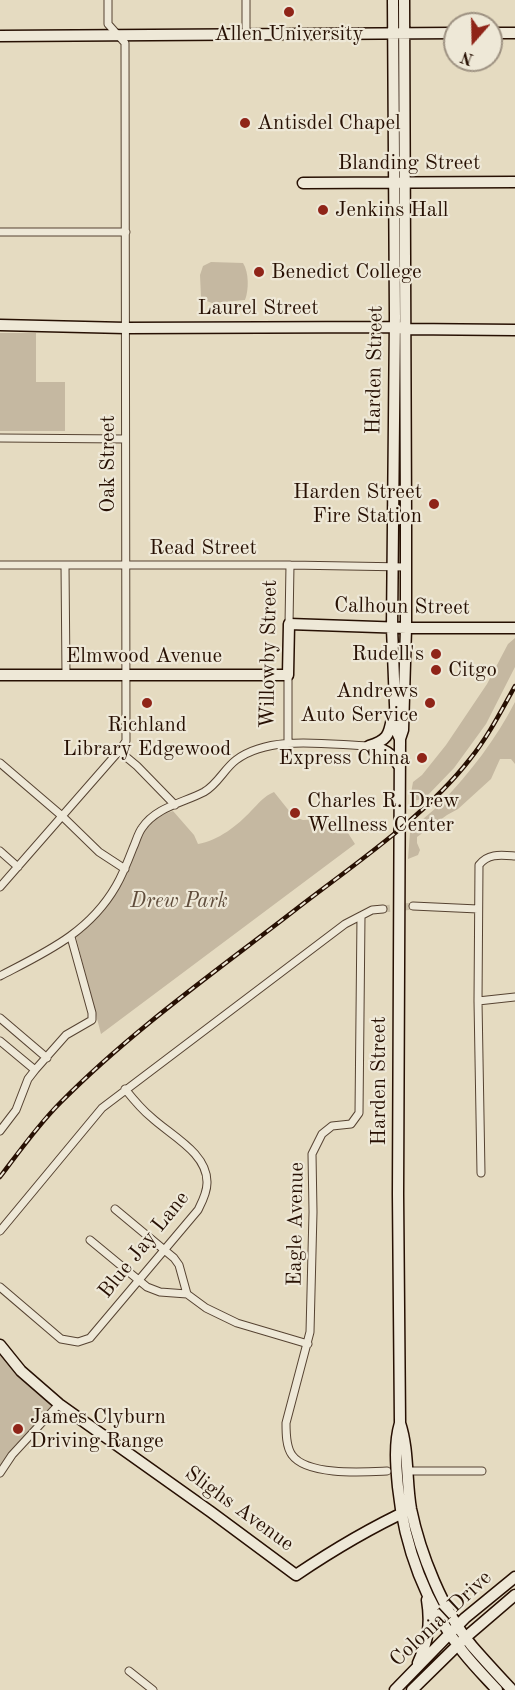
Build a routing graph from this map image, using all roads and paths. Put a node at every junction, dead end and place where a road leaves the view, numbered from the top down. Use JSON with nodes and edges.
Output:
{"nodes":[{"id":1,"x":108,"y":0,"type":"edge"},
{"id":2,"x":246,"y":0,"type":"edge"},
{"id":3,"x":393,"y":0,"type":"edge"},
{"id":4,"x":404,"y":0,"type":"edge"},
{"id":5,"x":443,"y":33,"type":"edge"},
{"id":6,"x":246,"y":34,"type":"junction"},
{"id":7,"x":393,"y":34,"type":"junction"},
{"id":8,"x":405,"y":34,"type":"junction"},
{"id":9,"x":118,"y":35,"type":"junction"},
{"id":10,"x":0,"y":36,"type":"edge"},
{"id":11,"x":400,"y":182,"type":"junction"},
{"id":12,"x":515,"y":182,"type":"edge"},
{"id":13,"x":303,"y":183,"type":"dead end"},
{"id":14,"x":0,"y":232,"type":"edge"},
{"id":15,"x":126,"y":232,"type":"junction"},
{"id":16,"x":0,"y":325,"type":"edge"},
{"id":17,"x":126,"y":328,"type":"junction"},
{"id":18,"x":401,"y":328,"type":"junction"},
{"id":19,"x":515,"y":330,"type":"edge"},
{"id":20,"x":0,"y":438,"type":"edge"},
{"id":21,"x":124,"y":439,"type":"junction"},
{"id":22,"x":0,"y":565,"type":"edge"},
{"id":23,"x":65,"y":565,"type":"junction"},
{"id":24,"x":125,"y":565,"type":"junction"},
{"id":25,"x":290,"y":565,"type":"junction"},
{"id":26,"x":392,"y":567,"type":"junction"},
{"id":27,"x":406,"y":567,"type":"junction"},
{"id":28,"x":289,"y":624,"type":"junction"},
{"id":29,"x":515,"y":627,"type":"edge"},
{"id":30,"x":392,"y":628,"type":"junction"},
{"id":31,"x":406,"y":628,"type":"junction"},
{"id":32,"x":0,"y":675,"type":"edge"},
{"id":33,"x":66,"y":675,"type":"junction"},
{"id":34,"x":126,"y":675,"type":"junction"},
{"id":35,"x":288,"y":675,"type":"junction"},
{"id":36,"x":394,"y":700,"type":"junction"},
{"id":37,"x":400,"y":739,"type":"junction"},
{"id":38,"x":288,"y":743,"type":"junction"},
{"id":39,"x":369,"y":746,"type":"junction"},
{"id":40,"x":119,"y":751,"type":"junction"},
{"id":41,"x":0,"y":763,"type":"edge"},
{"id":42,"x":399,"y":766,"type":"junction"},
{"id":43,"x":175,"y":805,"type":"junction"},
{"id":44,"x":62,"y":816,"type":"junction"},
{"id":45,"x":0,"y":851,"type":"edge"},
{"id":46,"x":515,"y":856,"type":"edge"},
{"id":47,"x":18,"y":867,"type":"junction"},
{"id":48,"x":125,"y":869,"type":"junction"},
{"id":49,"x":0,"y":887,"type":"edge"},
{"id":50,"x":413,"y":906,"type":"tunnel mouth"},
{"id":51,"x":382,"y":909,"type":"tunnel mouth"},
{"id":52,"x":478,"y":909,"type":"junction"},
{"id":53,"x":361,"y":916,"type":"junction"},
{"id":54,"x":71,"y":937,"type":"junction"},
{"id":55,"x":0,"y":976,"type":"edge"},
{"id":56,"x":515,"y":997,"type":"edge"},
{"id":57,"x":478,"y":1001,"type":"junction"},
{"id":58,"x":0,"y":1018,"type":"edge"},
{"id":59,"x":0,"y":1041,"type":"edge"},
{"id":60,"x":47,"y":1058,"type":"junction"},
{"id":61,"x":35,"y":1071,"type":"junction"},
{"id":62,"x":125,"y":1089,"type":"junction"},
{"id":63,"x":1,"y":1129,"type":"edge"},
{"id":64,"x":481,"y":1173,"type":"dead end"},
{"id":65,"x":115,"y":1209,"type":"dead end"},
{"id":66,"x":0,"y":1231,"type":"edge"},
{"id":67,"x":90,"y":1240,"type":"dead end"},
{"id":68,"x":165,"y":1251,"type":"junction"},
{"id":69,"x":139,"y":1280,"type":"junction"},
{"id":70,"x":0,"y":1287,"type":"edge"},
{"id":71,"x":187,"y":1294,"type":"junction"},
{"id":72,"x":308,"y":1344,"type":"junction"},
{"id":73,"x":0,"y":1345,"type":"edge"},
{"id":74,"x":59,"y":1404,"type":"junction"},
{"id":75,"x":400,"y":1423,"type":"junction"},
{"id":76,"x":387,"y":1471,"type":"dead end"},
{"id":77,"x":414,"y":1471,"type":"dead end"},
{"id":78,"x":482,"y":1471,"type":"dead end"},
{"id":79,"x":0,"y":1473,"type":"edge"},
{"id":80,"x":411,"y":1509,"type":"junction"},
{"id":81,"x":401,"y":1514,"type":"junction"},
{"id":82,"x":515,"y":1576,"type":"edge"},
{"id":83,"x":425,"y":1588,"type":"junction"},
{"id":84,"x":515,"y":1595,"type":"edge"},
{"id":85,"x":454,"y":1630,"type":"junction"},
{"id":86,"x":462,"y":1641,"type":"junction"},
{"id":87,"x":416,"y":1669,"type":"junction"},
{"id":88,"x":129,"y":1671,"type":"dead end"},
{"id":89,"x":153,"y":1690,"type":"edge"},
{"id":90,"x":395,"y":1690,"type":"edge"},
{"id":91,"x":412,"y":1690,"type":"edge"},
{"id":92,"x":497,"y":1690,"type":"edge"},
{"id":93,"x":512,"y":1690,"type":"edge"}],
"edges":[{"from":1,"to":9,"type":"street","name":"Oak Street"},
{"from":2,"to":6,"type":"street"},
{"from":3,"to":7,"type":"main road","name":"Harden Street"},
{"from":4,"to":8,"type":"main road","name":"Harden Street"},
{"from":5,"to":8,"type":"main road"},
{"from":6,"to":7,"type":"main road"},
{"from":6,"to":9,"type":"main road"},
{"from":7,"to":8,"type":"main road"},
{"from":7,"to":11,"type":"main road","name":"Harden Street"},
{"from":8,"to":11,"type":"main road","name":"Harden Street"},
{"from":9,"to":10,"type":"main road"},
{"from":9,"to":15,"type":"street","name":"Oak Street"},
{"from":11,"to":12,"type":"main road","name":"Blanding Street"},
{"from":11,"to":13,"type":"main road","name":"Blanding Street"},
{"from":11,"to":18,"type":"main road","name":"Harden Street"},
{"from":14,"to":15,"type":"street"},
{"from":15,"to":17,"type":"street","name":"Oak Street"},
{"from":16,"to":17,"type":"main road","name":"Laurel Street"},
{"from":17,"to":18,"type":"main road","name":"Laurel Street"},
{"from":17,"to":21,"type":"street","name":"Oak Street"},
{"from":18,"to":19,"type":"main road","name":"Laurel Street"},
{"from":18,"to":26,"type":"main road","name":"Harden Street"},
{"from":18,"to":27,"type":"main road","name":"Harden Street"},
{"from":20,"to":21,"type":"street"},
{"from":21,"to":24,"type":"street","name":"Oak Street"},
{"from":22,"to":23,"type":"street","name":"Read Street"},
{"from":23,"to":24,"type":"street","name":"Read Street"},
{"from":23,"to":33,"type":"street"},
{"from":24,"to":25,"type":"street","name":"Read Street"},
{"from":24,"to":34,"type":"street","name":"Oak Street"},
{"from":25,"to":26,"type":"street","name":"Read Street"},
{"from":25,"to":28,"type":"street","name":"Willowby Street"},
{"from":26,"to":27,"type":"street","name":"Read Street"},
{"from":26,"to":30,"type":"main road","name":"Harden Street"},
{"from":27,"to":31,"type":"main road","name":"Harden Street"},
{"from":28,"to":30,"type":"main road","name":"Calhoun Street"},
{"from":28,"to":35,"type":"main road","name":"Willowby Street"},
{"from":29,"to":31,"type":"main road","name":"Calhoun Street"},
{"from":30,"to":31,"type":"main road","name":"Calhoun Street"},
{"from":30,"to":36,"type":"main road","name":"Harden Street"},
{"from":31,"to":37,"type":"main road","name":"Harden Street"},
{"from":32,"to":33,"type":"main road","name":"Elmwood Avenue"},
{"from":33,"to":34,"type":"main road","name":"Elmwood Avenue"},
{"from":34,"to":35,"type":"main road","name":"Elmwood Avenue"},
{"from":34,"to":40,"type":"street","name":"Oak Street"},
{"from":35,"to":38,"type":"street","name":"Willowby Street"},
{"from":36,"to":37,"type":"main road","name":"Harden Street"},
{"from":36,"to":39,"type":"main road"},
{"from":37,"to":42,"type":"main road","name":"Harden Street"},
{"from":38,"to":39,"type":"street"},
{"from":38,"to":43,"type":"street"},
{"from":39,"to":42,"type":"main road"},
{"from":40,"to":43,"type":"street"},
{"from":40,"to":44,"type":"street","name":"Oak Street"},
{"from":41,"to":44,"type":"street"},
{"from":42,"to":75,"type":"main road","name":"Harden Street"},
{"from":43,"to":48,"type":"street"},
{"from":44,"to":47,"type":"street","name":"Oak Street"},
{"from":44,"to":48,"type":"street"},
{"from":45,"to":47,"type":"street"},
{"from":46,"to":52,"type":"street"},
{"from":47,"to":49,"type":"street","name":"Oak Street"},
{"from":48,"to":54,"type":"street"},
{"from":50,"to":52,"type":"street"},
{"from":51,"to":53,"type":"street"},
{"from":52,"to":57,"type":"street"},
{"from":53,"to":62,"type":"street"},
{"from":53,"to":72,"type":"street","name":"Eagle Avenue"},
{"from":54,"to":55,"type":"street"},
{"from":54,"to":60,"type":"street"},
{"from":56,"to":57,"type":"street"},
{"from":57,"to":64,"type":"street"},
{"from":58,"to":60,"type":"street"},
{"from":59,"to":61,"type":"street"},
{"from":60,"to":61,"type":"street"},
{"from":61,"to":63,"type":"street"},
{"from":62,"to":66,"type":"street"},
{"from":62,"to":68,"type":"street","name":"Blue Jay Lane"},
{"from":65,"to":68,"type":"street"},
{"from":67,"to":69,"type":"street"},
{"from":68,"to":69,"type":"street","name":"Blue Jay Lane"},
{"from":68,"to":71,"type":"street"},
{"from":69,"to":70,"type":"street","name":"Blue Jay Lane"},
{"from":69,"to":71,"type":"street"},
{"from":71,"to":72,"type":"street"},
{"from":72,"to":76,"type":"street","name":"Eagle Avenue"},
{"from":73,"to":74,"type":"main road","name":"Slighs Avenue"},
{"from":74,"to":79,"type":"street"},
{"from":74,"to":81,"type":"main road","name":"Slighs Avenue"},
{"from":75,"to":80,"type":"main road","name":"Harden Street"},
{"from":75,"to":81,"type":"main road","name":"Harden Street"},
{"from":77,"to":78,"type":"street"},
{"from":80,"to":81,"type":"main road","name":"Slighs Avenue"},
{"from":80,"to":85,"type":"main road","name":"Harden Street"},
{"from":81,"to":83,"type":"main road","name":"Harden Street"},
{"from":82,"to":85,"type":"main road","name":"Colonial Drive"},
{"from":83,"to":85,"type":"main road","name":"Harden Street"},
{"from":83,"to":87,"type":"main road"},
{"from":84,"to":86,"type":"main road","name":"Colonial Drive"},
{"from":85,"to":86,"type":"main road","name":"Harden Street"},
{"from":85,"to":87,"type":"main road","name":"Colonial Drive"},
{"from":86,"to":91,"type":"main road","name":"Colonial Drive"},
{"from":86,"to":92,"type":"main road","name":"Harden Street"},
{"from":86,"to":93,"type":"main road","name":"Harden Street"},
{"from":87,"to":90,"type":"main road","name":"Colonial Drive"},
{"from":88,"to":89,"type":"street"}]}
